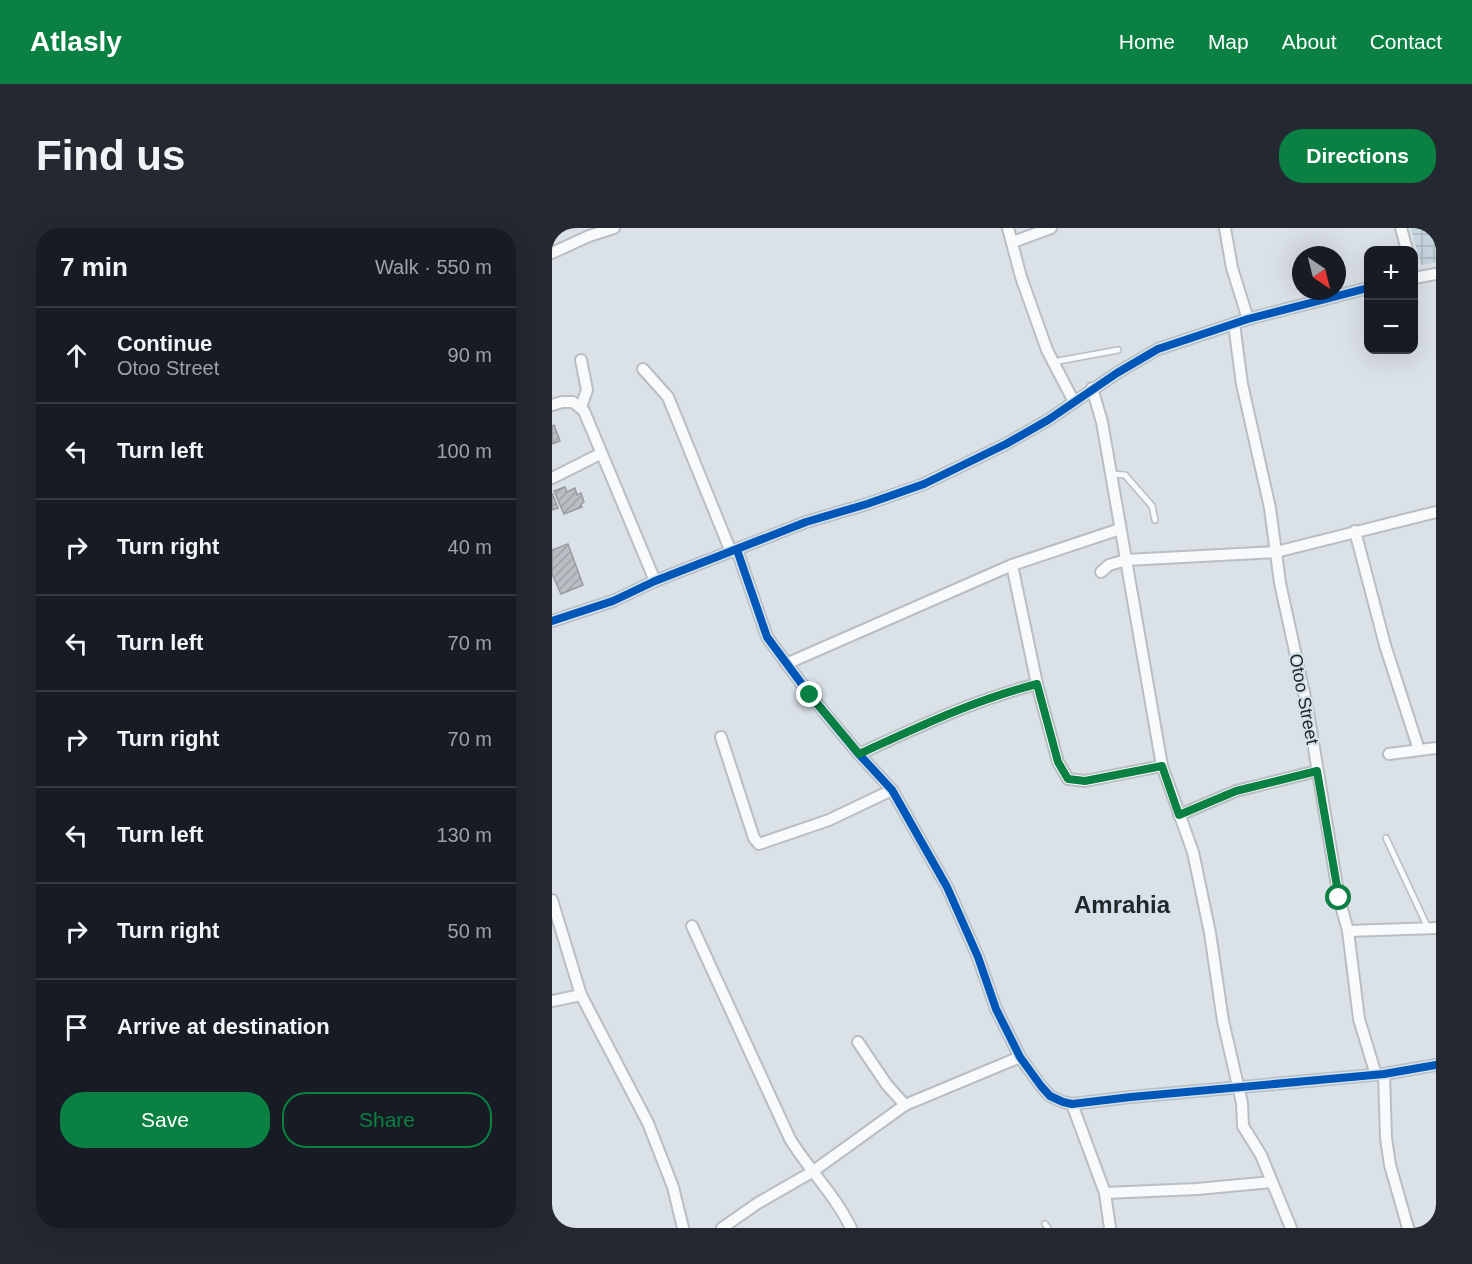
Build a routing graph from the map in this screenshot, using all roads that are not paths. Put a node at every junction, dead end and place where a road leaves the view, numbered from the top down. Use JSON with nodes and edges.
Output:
{"nodes":[{"id":1,"x":614,"y":228,"type":"edge"},
{"id":2,"x":1008,"y":228,"type":"edge"},
{"id":3,"x":1051,"y":228,"type":"edge"},
{"id":4,"x":1225,"y":228,"type":"edge"},
{"id":5,"x":1401,"y":228,"type":"edge"},
{"id":6,"x":1013,"y":242,"type":"junction"},
{"id":7,"x":1406,"y":246,"type":"edge"},
{"id":8,"x":552,"y":253,"type":"edge"},
{"id":9,"x":1436,"y":274,"type":"edge"},
{"id":10,"x":1418,"y":277,"type":"edge"},
{"id":11,"x":1364,"y":289,"type":"edge"},
{"id":12,"x":1248,"y":319,"type":"junction"},
{"id":13,"x":1234,"y":324,"type":"junction"},
{"id":14,"x":1118,"y":350,"type":"dead end"},
{"id":15,"x":581,"y":360,"type":"dead end"},
{"id":16,"x":1053,"y":363,"type":"junction"},
{"id":17,"x":644,"y":369,"type":"dead end"},
{"id":18,"x":1092,"y":388,"type":"junction"},
{"id":19,"x":1074,"y":402,"type":"junction"},
{"id":20,"x":552,"y":405,"type":"edge"},
{"id":21,"x":581,"y":407,"type":"junction"},
{"id":22,"x":600,"y":454,"type":"junction"},
{"id":23,"x":1111,"y":474,"type":"junction"},
{"id":24,"x":552,"y":478,"type":"edge"},
{"id":25,"x":1436,"y":512,"type":"edge"},
{"id":26,"x":1155,"y":520,"type":"dead end"},
{"id":27,"x":1120,"y":529,"type":"junction"},
{"id":28,"x":1354,"y":531,"type":"junction"},
{"id":29,"x":734,"y":551,"type":"junction"},
{"id":30,"x":1276,"y":552,"type":"junction"},
{"id":31,"x":1126,"y":560,"type":"junction"},
{"id":32,"x":1012,"y":565,"type":"junction"},
{"id":33,"x":1101,"y":572,"type":"dead end"},
{"id":34,"x":655,"y":581,"type":"junction"},
{"id":35,"x":552,"y":621,"type":"edge"},
{"id":36,"x":786,"y":664,"type":"junction"},
{"id":37,"x":1037,"y":684,"type":"junction"},
{"id":38,"x":721,"y":737,"type":"dead end"},
{"id":39,"x":1436,"y":748,"type":"edge"},
{"id":40,"x":1419,"y":750,"type":"junction"},
{"id":41,"x":859,"y":754,"type":"junction"},
{"id":42,"x":1389,"y":754,"type":"dead end"},
{"id":43,"x":1162,"y":766,"type":"junction"},
{"id":44,"x":1317,"y":771,"type":"junction"},
{"id":45,"x":892,"y":790,"type":"junction"},
{"id":46,"x":1179,"y":815,"type":"junction"},
{"id":47,"x":1386,"y":838,"type":"dead end"},
{"id":48,"x":552,"y":900,"type":"edge"},
{"id":49,"x":692,"y":926,"type":"dead end"},
{"id":50,"x":1432,"y":928,"type":"edge"},
{"id":51,"x":1348,"y":931,"type":"junction"},
{"id":52,"x":581,"y":995,"type":"junction"},
{"id":53,"x":552,"y":1001,"type":"edge"},
{"id":54,"x":858,"y":1041,"type":"dead end"},
{"id":55,"x":1020,"y":1057,"type":"junction"},
{"id":56,"x":1436,"y":1065,"type":"edge"},
{"id":57,"x":1380,"y":1075,"type":"junction"},
{"id":58,"x":1239,"y":1087,"type":"junction"},
{"id":59,"x":1072,"y":1104,"type":"junction"},
{"id":60,"x":905,"y":1105,"type":"junction"},
{"id":61,"x":812,"y":1172,"type":"junction"},
{"id":62,"x":1272,"y":1182,"type":"junction"},
{"id":63,"x":1105,"y":1194,"type":"junction"},
{"id":64,"x":683,"y":1228,"type":"edge"},
{"id":65,"x":722,"y":1228,"type":"edge"},
{"id":66,"x":850,"y":1228,"type":"edge"},
{"id":67,"x":1110,"y":1228,"type":"edge"},
{"id":68,"x":1291,"y":1228,"type":"edge"},
{"id":69,"x":1408,"y":1228,"type":"edge"}],
"edges":[{"from":1,"to":8,"type":"street"},
{"from":2,"to":6,"type":"street"},
{"from":3,"to":6,"type":"street"},
{"from":4,"to":12,"type":"street"},
{"from":5,"to":7,"type":"street"},
{"from":6,"to":16,"type":"street"},
{"from":9,"to":10,"type":"street"},
{"from":11,"to":12,"type":"street"},
{"from":12,"to":13,"type":"street"},
{"from":13,"to":18,"type":"street"},
{"from":13,"to":30,"type":"street","name":"Otoo Street"},
{"from":14,"to":16,"type":"lane"},
{"from":15,"to":21,"type":"street"},
{"from":16,"to":19,"type":"street"},
{"from":17,"to":29,"type":"street"},
{"from":18,"to":19,"type":"street"},
{"from":18,"to":23,"type":"street"},
{"from":19,"to":29,"type":"street"},
{"from":20,"to":21,"type":"street"},
{"from":21,"to":22,"type":"street"},
{"from":22,"to":24,"type":"street"},
{"from":22,"to":34,"type":"street"},
{"from":23,"to":26,"type":"lane"},
{"from":23,"to":27,"type":"street"},
{"from":25,"to":28,"type":"street"},
{"from":27,"to":31,"type":"street"},
{"from":27,"to":32,"type":"street"},
{"from":28,"to":30,"type":"street"},
{"from":28,"to":40,"type":"street"},
{"from":29,"to":34,"type":"street"},
{"from":29,"to":36,"type":"street"},
{"from":30,"to":31,"type":"street"},
{"from":30,"to":44,"type":"street","name":"Otoo Street"},
{"from":31,"to":33,"type":"street"},
{"from":31,"to":43,"type":"street"},
{"from":32,"to":36,"type":"street"},
{"from":32,"to":37,"type":"street"},
{"from":34,"to":35,"type":"street"},
{"from":36,"to":41,"type":"street"},
{"from":37,"to":41,"type":"street"},
{"from":37,"to":43,"type":"street"},
{"from":38,"to":45,"type":"street"},
{"from":39,"to":40,"type":"street"},
{"from":40,"to":42,"type":"street"},
{"from":41,"to":45,"type":"street"},
{"from":43,"to":46,"type":"street"},
{"from":44,"to":46,"type":"street"},
{"from":44,"to":51,"type":"street","name":"Otoo Street"},
{"from":45,"to":55,"type":"street"},
{"from":46,"to":58,"type":"street"},
{"from":47,"to":50,"type":"lane"},
{"from":48,"to":52,"type":"street"},
{"from":49,"to":61,"type":"street"},
{"from":50,"to":51,"type":"street"},
{"from":51,"to":57,"type":"street","name":"Otoo Street"},
{"from":52,"to":53,"type":"street"},
{"from":52,"to":64,"type":"street"},
{"from":54,"to":60,"type":"street"},
{"from":55,"to":59,"type":"street"},
{"from":55,"to":60,"type":"street"},
{"from":56,"to":57,"type":"street"},
{"from":57,"to":58,"type":"street"},
{"from":57,"to":69,"type":"street","name":"Otoo Street"},
{"from":58,"to":59,"type":"street"},
{"from":58,"to":62,"type":"street"},
{"from":59,"to":63,"type":"street"},
{"from":60,"to":61,"type":"street"},
{"from":61,"to":65,"type":"street"},
{"from":61,"to":66,"type":"street"},
{"from":62,"to":63,"type":"street"},
{"from":62,"to":68,"type":"street"},
{"from":63,"to":67,"type":"street"}]}
